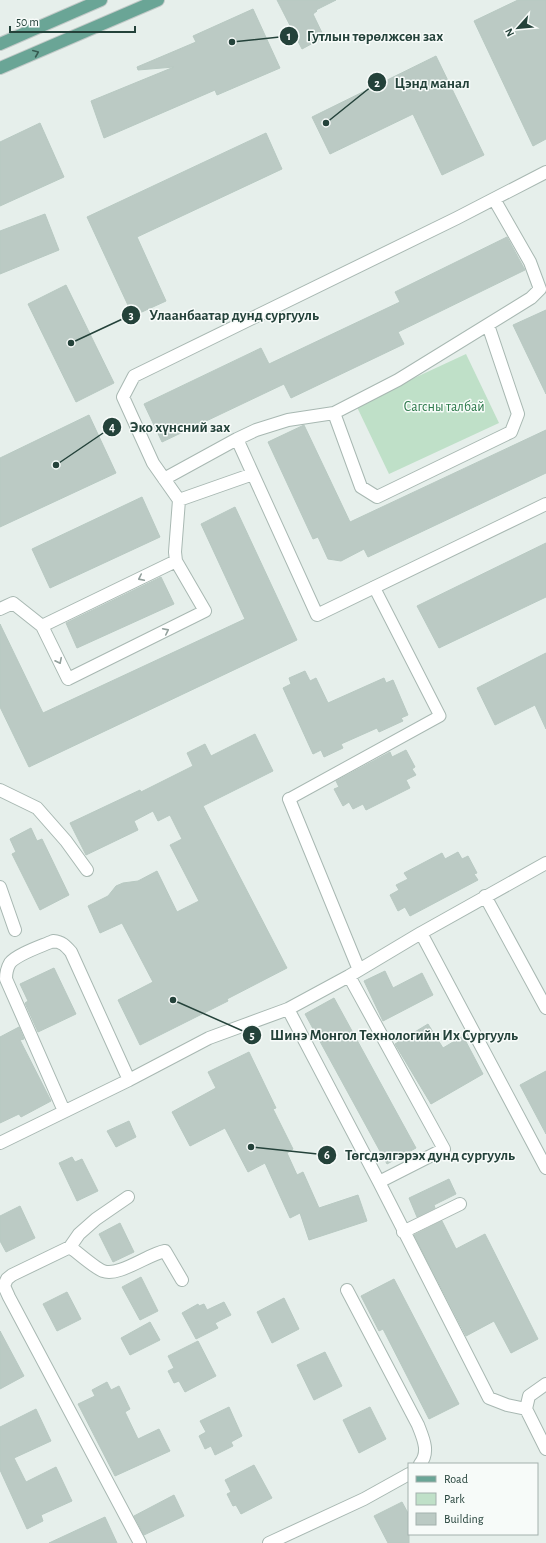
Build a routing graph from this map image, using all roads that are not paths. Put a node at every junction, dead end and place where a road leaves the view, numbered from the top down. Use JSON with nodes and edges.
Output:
{"nodes":[{"id":1,"x":101,"y":0,"type":"edge"},
{"id":2,"x":158,"y":0,"type":"edge"},
{"id":3,"x":0,"y":44,"type":"edge"},
{"id":4,"x":0,"y":68,"type":"edge"},
{"id":5,"x":546,"y":172,"type":"edge"},
{"id":6,"x":494,"y":199,"type":"junction"},
{"id":7,"x":488,"y":325,"type":"junction"},
{"id":8,"x":334,"y":413,"type":"junction"},
{"id":9,"x":237,"y":439,"type":"junction"},
{"id":10,"x":253,"y":474,"type":"junction"},
{"id":11,"x":164,"y":479,"type":"junction"},
{"id":12,"x":179,"y":500,"type":"junction"},
{"id":13,"x":546,"y":504,"type":"edge"},
{"id":14,"x":176,"y":560,"type":"junction"},
{"id":15,"x":374,"y":587,"type":"junction"},
{"id":16,"x":0,"y":609,"type":"edge"},
{"id":17,"x":42,"y":626,"type":"junction"},
{"id":18,"x":0,"y":790,"type":"edge"},
{"id":19,"x":290,"y":799,"type":"joint"},
{"id":20,"x":546,"y":863,"type":"edge"},
{"id":21,"x":87,"y":870,"type":"dead end"},
{"id":22,"x":0,"y":887,"type":"edge"},
{"id":23,"x":485,"y":896,"type":"junction"},
{"id":24,"x":15,"y":930,"type":"dead end"},
{"id":25,"x":421,"y":933,"type":"junction"},
{"id":26,"x":354,"y":973,"type":"junction"},
{"id":27,"x":546,"y":1008,"type":"edge"},
{"id":28,"x":288,"y":1009,"type":"junction"},
{"id":29,"x":129,"y":1080,"type":"junction"},
{"id":30,"x":64,"y":1111,"type":"junction"},
{"id":31,"x":0,"y":1143,"type":"edge"},
{"id":32,"x":546,"y":1168,"type":"edge"},
{"id":33,"x":379,"y":1182,"type":"junction"},
{"id":34,"x":128,"y":1197,"type":"dead end"},
{"id":35,"x":460,"y":1204,"type":"dead end"},
{"id":36,"x":403,"y":1232,"type":"junction"},
{"id":37,"x":70,"y":1246,"type":"junction"},
{"id":38,"x":182,"y":1280,"type":"dead end"},
{"id":39,"x":347,"y":1290,"type":"dead end"},
{"id":40,"x":546,"y":1384,"type":"edge"},
{"id":41,"x":526,"y":1409,"type":"junction"},
{"id":42,"x":546,"y":1449,"type":"edge"},
{"id":43,"x":421,"y":1463,"type":"edge"},
{"id":44,"x":408,"y":1475,"type":"edge"},
{"id":45,"x":140,"y":1543,"type":"edge"},
{"id":46,"x":269,"y":1543,"type":"edge"}],
"edges":[{"from":1,"to":3,"type":"main road"},
{"from":4,"to":2,"type":"main road","one_way":true},
{"from":5,"to":6,"type":"street"},
{"from":6,"to":7,"type":"street"},
{"from":6,"to":11,"type":"street"},
{"from":7,"to":8,"type":"street"},
{"from":7,"to":8,"type":"street"},
{"from":8,"to":9,"type":"street"},
{"from":9,"to":10,"type":"street"},
{"from":9,"to":11,"type":"street"},
{"from":10,"to":12,"type":"street"},
{"from":10,"to":15,"type":"street"},
{"from":11,"to":12,"type":"street"},
{"from":12,"to":14,"type":"street"},
{"from":13,"to":15,"type":"street"},
{"from":14,"to":17,"type":"street","one_way":true},
{"from":17,"to":14,"type":"street","one_way":true},
{"from":15,"to":19,"type":"street"},
{"from":16,"to":17,"type":"street"},
{"from":18,"to":21,"type":"street"},
{"from":19,"to":26,"type":"street"},
{"from":20,"to":23,"type":"street"},
{"from":22,"to":24,"type":"street"},
{"from":23,"to":25,"type":"street"},
{"from":23,"to":27,"type":"street"},
{"from":25,"to":26,"type":"street"},
{"from":25,"to":32,"type":"street"},
{"from":26,"to":28,"type":"street"},
{"from":26,"to":33,"type":"street"},
{"from":28,"to":29,"type":"street"},
{"from":28,"to":33,"type":"street"},
{"from":29,"to":30,"type":"street"},
{"from":29,"to":30,"type":"street"},
{"from":30,"to":31,"type":"street"},
{"from":33,"to":36,"type":"street"},
{"from":34,"to":37,"type":"street"},
{"from":35,"to":36,"type":"street"},
{"from":36,"to":41,"type":"street"},
{"from":37,"to":38,"type":"street"},
{"from":37,"to":45,"type":"street"},
{"from":39,"to":43,"type":"street"},
{"from":40,"to":41,"type":"street"},
{"from":41,"to":42,"type":"street"},
{"from":44,"to":46,"type":"street"}]}
